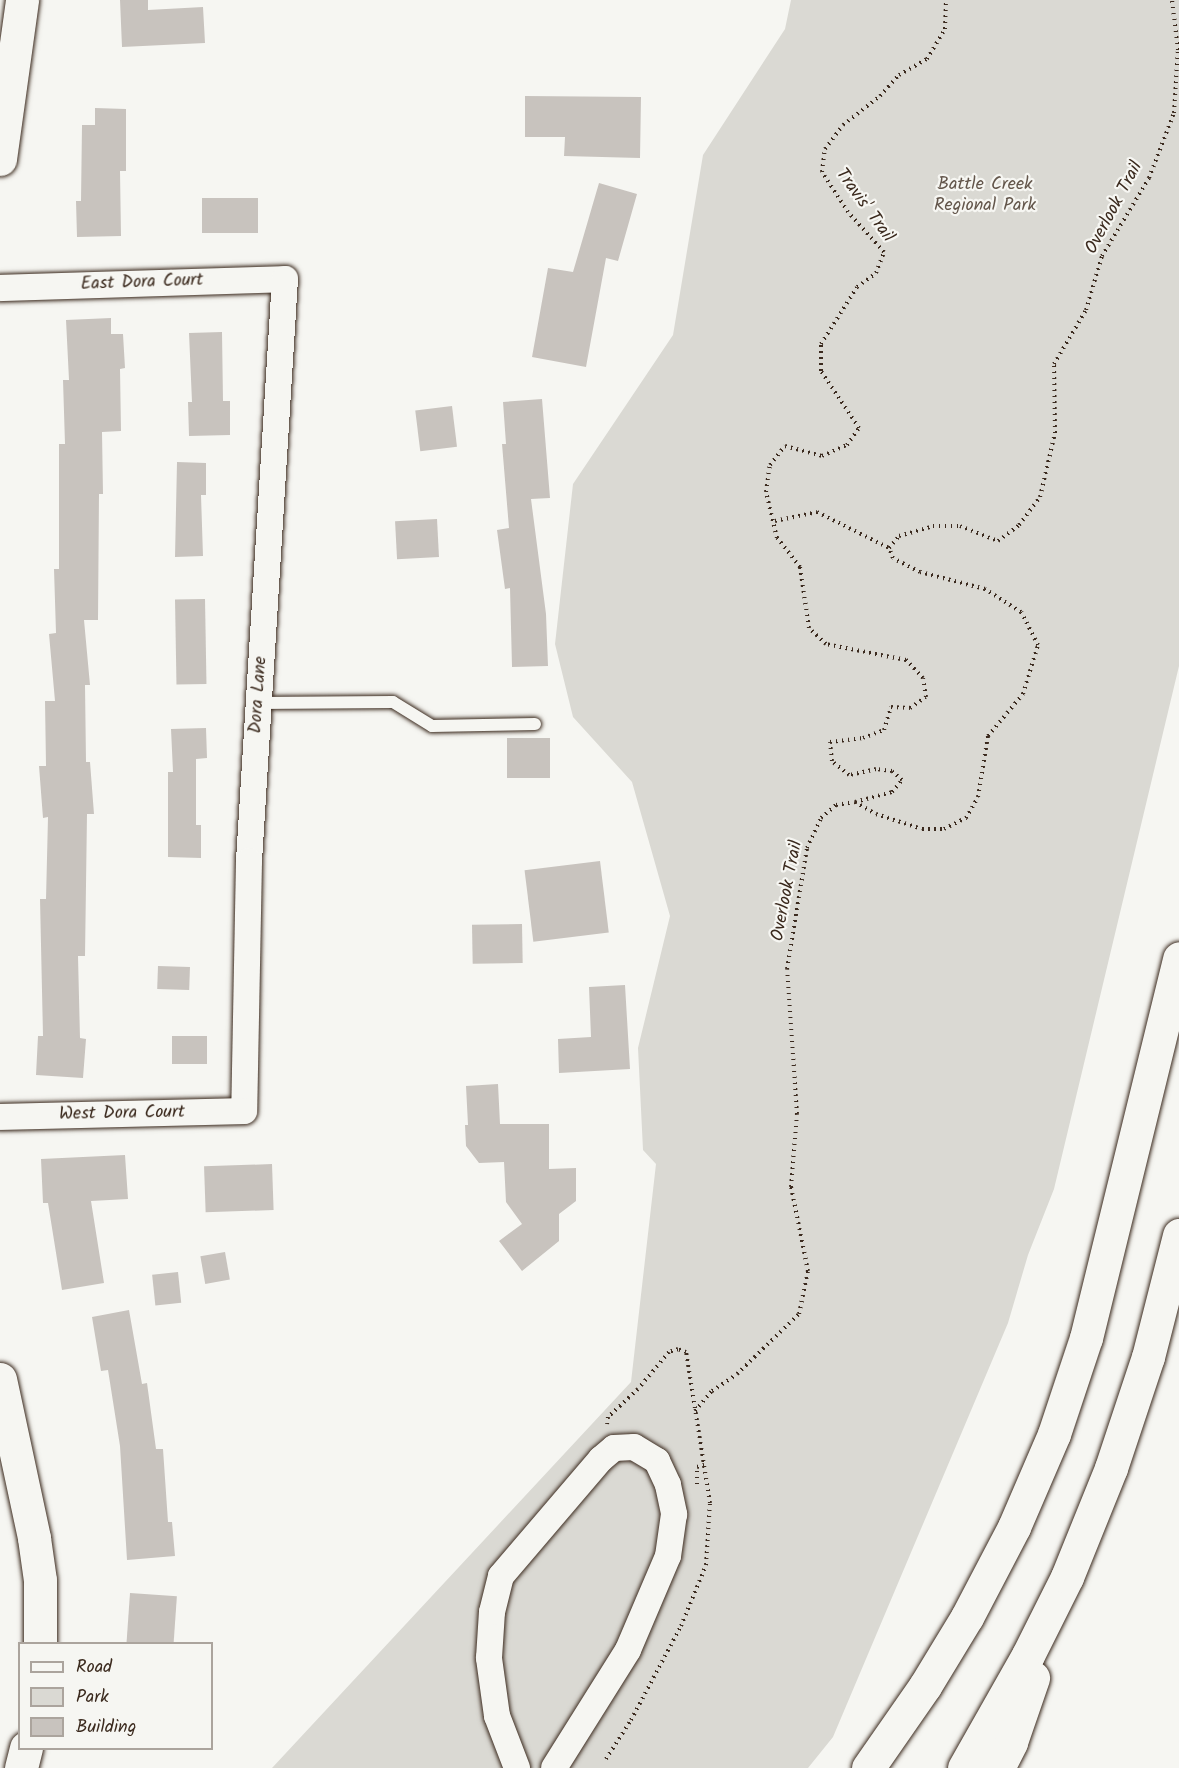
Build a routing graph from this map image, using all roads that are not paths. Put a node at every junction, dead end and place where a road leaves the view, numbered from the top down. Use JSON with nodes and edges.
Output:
{"nodes":[{"id":1,"x":22,"y":0,"type":"edge"},
{"id":2,"x":0,"y":159,"type":"edge"},
{"id":3,"x":285,"y":279,"type":"joint"},
{"id":4,"x":0,"y":288,"type":"edge"},
{"id":5,"x":258,"y":704,"type":"junction"},
{"id":6,"x":535,"y":724,"type":"dead end"},
{"id":7,"x":1179,"y":958,"type":"edge"},
{"id":8,"x":244,"y":1111,"type":"joint"},
{"id":9,"x":0,"y":1117,"type":"edge"},
{"id":10,"x":1179,"y":1235,"type":"edge"},
{"id":11,"x":0,"y":1378,"type":"edge"},
{"id":12,"x":1067,"y":1577,"type":"junction"},
{"id":13,"x":40,"y":1642,"type":"edge"},
{"id":14,"x":26,"y":1750,"type":"edge"},
{"id":15,"x":21,"y":1768,"type":"edge"},
{"id":16,"x":517,"y":1768,"type":"edge"},
{"id":17,"x":554,"y":1768,"type":"edge"},
{"id":18,"x":868,"y":1768,"type":"edge"},
{"id":19,"x":964,"y":1768,"type":"edge"},
{"id":20,"x":998,"y":1768,"type":"edge"}],
"edges":[{"from":1,"to":2,"type":"main road"},
{"from":3,"to":4,"type":"street","name":"East Dora Court"},
{"from":3,"to":5,"type":"street","name":"Dora Lane"},
{"from":5,"to":6,"type":"lane"},
{"from":5,"to":8,"type":"street","name":"Dora Lane"},
{"from":7,"to":18,"type":"main road"},
{"from":8,"to":9,"type":"street","name":"West Dora Court"},
{"from":10,"to":12,"type":"main road"},
{"from":11,"to":13,"type":"main road"},
{"from":12,"to":19,"type":"main road"},
{"from":12,"to":20,"type":"main road"},
{"from":14,"to":15,"type":"main road"},
{"from":16,"to":17,"type":"street"}]}
